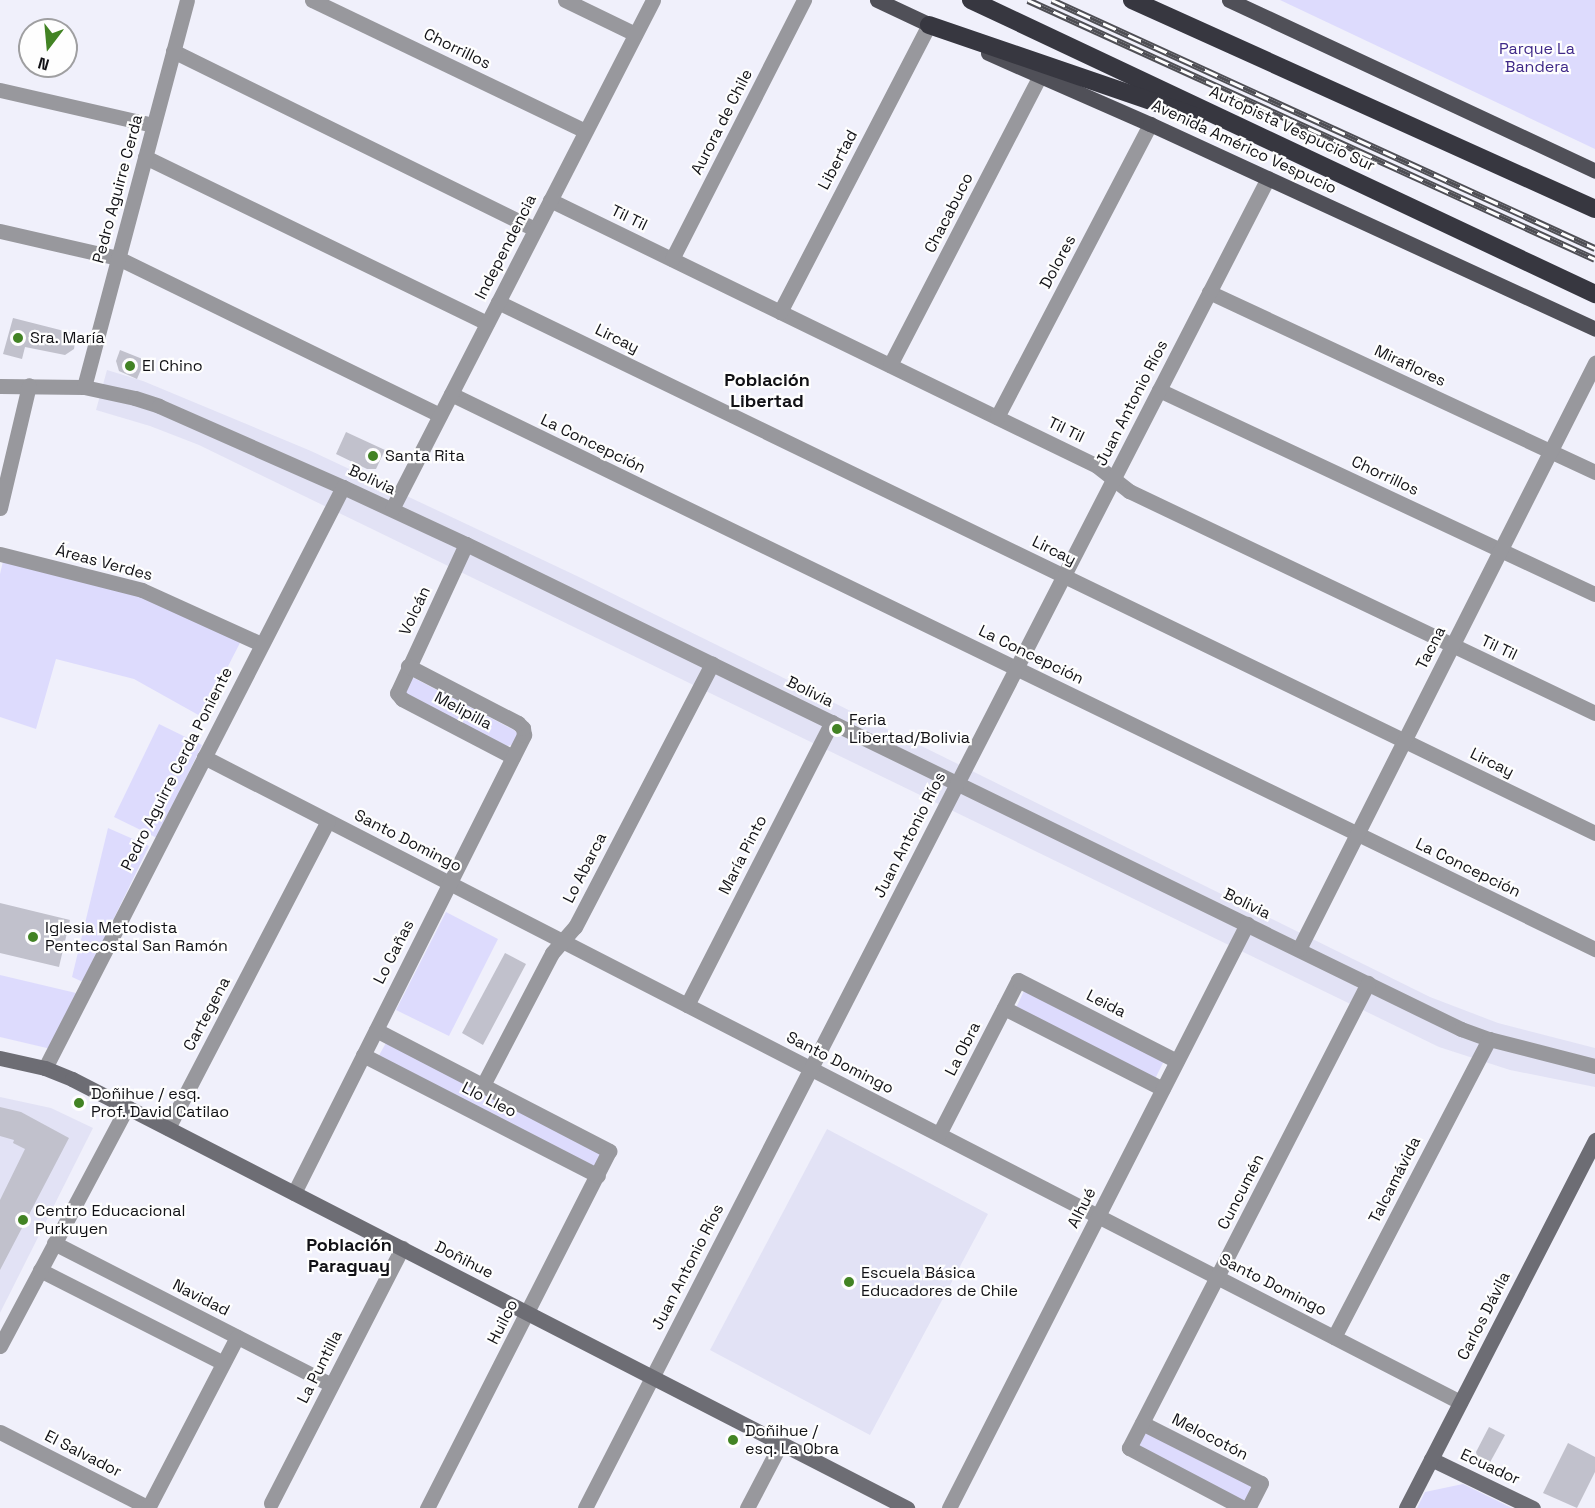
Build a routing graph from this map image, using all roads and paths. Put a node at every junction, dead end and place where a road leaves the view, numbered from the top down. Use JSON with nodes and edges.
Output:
{"nodes":[{"id":1,"x":187,"y":0,"type":"edge"},
{"id":2,"x":312,"y":0,"type":"edge"},
{"id":3,"x":566,"y":0,"type":"edge"},
{"id":4,"x":653,"y":0,"type":"edge"},
{"id":5,"x":804,"y":0,"type":"edge"},
{"id":6,"x":877,"y":0,"type":"edge"},
{"id":7,"x":971,"y":0,"type":"edge"},
{"id":8,"x":1132,"y":0,"type":"edge"},
{"id":9,"x":1151,"y":0,"type":"edge"},
{"id":10,"x":1229,"y":0,"type":"edge"},
{"id":11,"x":929,"y":25,"type":"junction"},
{"id":12,"x":635,"y":34,"type":"junction"},
{"id":13,"x":1215,"y":38,"type":"junction"},
{"id":14,"x":173,"y":51,"type":"junction"},
{"id":15,"x":1040,"y":77,"type":"junction"},
{"id":16,"x":0,"y":90,"type":"edge"},
{"id":17,"x":1150,"y":124,"type":"junction"},
{"id":18,"x":153,"y":125,"type":"junction"},
{"id":19,"x":585,"y":131,"type":"junction"},
{"id":20,"x":1293,"y":151,"type":"junction"},
{"id":21,"x":145,"y":157,"type":"junction"},
{"id":22,"x":1595,"y":171,"type":"edge"},
{"id":23,"x":1268,"y":178,"type":"junction"},
{"id":24,"x":550,"y":200,"type":"junction"},
{"id":25,"x":1595,"y":209,"type":"edge"},
{"id":26,"x":535,"y":229,"type":"junction"},
{"id":27,"x":0,"y":231,"type":"edge"},
{"id":28,"x":118,"y":258,"type":"junction"},
{"id":29,"x":672,"y":259,"type":"junction"},
{"id":30,"x":1209,"y":292,"type":"junction"},
{"id":31,"x":1595,"y":294,"type":"edge"},
{"id":32,"x":498,"y":302,"type":"junction"},
{"id":33,"x":780,"y":312,"type":"junction"},
{"id":34,"x":487,"y":323,"type":"junction"},
{"id":35,"x":1595,"y":329,"type":"edge"},
{"id":36,"x":1595,"y":363,"type":"edge"},
{"id":37,"x":890,"y":365,"type":"junction"},
{"id":38,"x":29,"y":385,"type":"junction"},
{"id":39,"x":0,"y":386,"type":"edge"},
{"id":40,"x":84,"y":387,"type":"junction"},
{"id":41,"x":1159,"y":390,"type":"junction"},
{"id":42,"x":451,"y":394,"type":"junction"},
{"id":43,"x":440,"y":415,"type":"junction"},
{"id":44,"x":997,"y":417,"type":"junction"},
{"id":45,"x":1550,"y":451,"type":"junction"},
{"id":46,"x":1595,"y":472,"type":"edge"},
{"id":47,"x":1113,"y":479,"type":"junction"},
{"id":48,"x":342,"y":487,"type":"junction"},
{"id":49,"x":0,"y":508,"type":"edge"},
{"id":50,"x":392,"y":509,"type":"junction"},
{"id":51,"x":466,"y":544,"type":"junction"},
{"id":52,"x":1500,"y":550,"type":"junction"},
{"id":53,"x":0,"y":554,"type":"edge"},
{"id":54,"x":1064,"y":575,"type":"junction"},
{"id":55,"x":1595,"y":594,"type":"edge"},
{"id":56,"x":261,"y":644,"type":"junction"},
{"id":57,"x":1452,"y":645,"type":"junction"},
{"id":58,"x":712,"y":664,"type":"junction"},
{"id":59,"x":408,"y":666,"type":"junction"},
{"id":60,"x":1016,"y":668,"type":"junction"},
{"id":61,"x":397,"y":693,"type":"joint"},
{"id":62,"x":1595,"y":713,"type":"edge"},
{"id":63,"x":832,"y":722,"type":"junction"},
{"id":64,"x":523,"y":728,"type":"joint"},
{"id":65,"x":1404,"y":740,"type":"junction"},
{"id":66,"x":204,"y":757,"type":"junction"},
{"id":67,"x":513,"y":758,"type":"junction"},
{"id":68,"x":957,"y":783,"type":"junction"},
{"id":69,"x":328,"y":821,"type":"junction"},
{"id":70,"x":1595,"y":832,"type":"edge"},
{"id":71,"x":1357,"y":834,"type":"junction"},
{"id":72,"x":450,"y":883,"type":"junction"},
{"id":73,"x":1247,"y":924,"type":"junction"},
{"id":74,"x":563,"y":941,"type":"junction"},
{"id":75,"x":1299,"y":949,"type":"junction"},
{"id":76,"x":1595,"y":949,"type":"edge"},
{"id":77,"x":1018,"y":980,"type":"joint"},
{"id":78,"x":1368,"y":983,"type":"junction"},
{"id":79,"x":687,"y":1005,"type":"junction"},
{"id":80,"x":1004,"y":1008,"type":"junction"},
{"id":81,"x":376,"y":1030,"type":"junction"},
{"id":82,"x":1489,"y":1039,"type":"junction"},
{"id":83,"x":363,"y":1055,"type":"junction"},
{"id":84,"x":0,"y":1058,"type":"edge"},
{"id":85,"x":1177,"y":1061,"type":"junction"},
{"id":86,"x":1595,"y":1066,"type":"edge"},
{"id":87,"x":45,"y":1068,"type":"junction"},
{"id":88,"x":811,"y":1068,"type":"junction"},
{"id":89,"x":483,"y":1085,"type":"junction"},
{"id":90,"x":1163,"y":1089,"type":"junction"},
{"id":91,"x":127,"y":1107,"type":"junction"},
{"id":92,"x":168,"y":1128,"type":"junction"},
{"id":93,"x":939,"y":1134,"type":"junction"},
{"id":94,"x":1595,"y":1140,"type":"edge"},
{"id":95,"x":609,"y":1152,"type":"joint"},
{"id":96,"x":598,"y":1176,"type":"junction"},
{"id":97,"x":294,"y":1193,"type":"junction"},
{"id":98,"x":1098,"y":1215,"type":"junction"},
{"id":99,"x":54,"y":1244,"type":"junction"},
{"id":100,"x":402,"y":1248,"type":"junction"},
{"id":101,"x":40,"y":1270,"type":"junction"},
{"id":102,"x":1217,"y":1277,"type":"junction"},
{"id":103,"x":528,"y":1313,"type":"junction"},
{"id":104,"x":237,"y":1337,"type":"junction"},
{"id":105,"x":1334,"y":1337,"type":"junction"},
{"id":106,"x":0,"y":1346,"type":"edge"},
{"id":107,"x":223,"y":1364,"type":"junction"},
{"id":108,"x":652,"y":1377,"type":"junction"},
{"id":109,"x":331,"y":1385,"type":"junction"},
{"id":110,"x":1460,"y":1402,"type":"junction"},
{"id":111,"x":1142,"y":1423,"type":"junction"},
{"id":112,"x":0,"y":1432,"type":"edge"},
{"id":113,"x":781,"y":1443,"type":"junction"},
{"id":114,"x":1431,"y":1459,"type":"junction"},
{"id":115,"x":271,"y":1503,"type":"dead end"},
{"id":116,"x":148,"y":1508,"type":"edge"},
{"id":117,"x":427,"y":1508,"type":"edge"},
{"id":118,"x":585,"y":1508,"type":"edge"},
{"id":119,"x":747,"y":1508,"type":"edge"},
{"id":120,"x":907,"y":1508,"type":"edge"},
{"id":121,"x":949,"y":1508,"type":"edge"},
{"id":122,"x":1243,"y":1508,"type":"edge"},
{"id":123,"x":1248,"y":1508,"type":"edge"},
{"id":124,"x":1406,"y":1508,"type":"edge"},
{"id":125,"x":1533,"y":1508,"type":"edge"}],
"edges":[{"from":1,"to":14,"type":"street","name":"Pedro Aguirre Cerda"},
{"from":2,"to":19,"type":"street","name":"Chorrillos"},
{"from":3,"to":12,"type":"street"},
{"from":4,"to":12,"type":"street","name":"Independencia"},
{"from":5,"to":29,"type":"street","name":"Aurora de Chile"},
{"from":6,"to":11,"type":"main road","name":"Avenida Américo Vespucio"},
{"from":7,"to":20,"type":"highway","name":"Autopista Vespucio Sur"},
{"from":8,"to":13,"type":"highway"},
{"from":9,"to":13,"type":"highway"},
{"from":10,"to":22,"type":"main road"},
{"from":11,"to":15,"type":"main road","name":"Avenida Américo Vespucio"},
{"from":11,"to":20,"type":"highway"},
{"from":11,"to":33,"type":"street","name":"Libertad"},
{"from":12,"to":19,"type":"street","name":"Independencia"},
{"from":13,"to":25,"type":"highway"},
{"from":14,"to":18,"type":"street","name":"Pedro Aguirre Cerda"},
{"from":14,"to":26,"type":"street"},
{"from":15,"to":17,"type":"main road","name":"Avenida Américo Vespucio"},
{"from":15,"to":37,"type":"street","name":"Chacabuco"},
{"from":16,"to":18,"type":"street"},
{"from":17,"to":23,"type":"main road","name":"Avenida Américo Vespucio"},
{"from":17,"to":44,"type":"street","name":"Dolores"},
{"from":18,"to":21,"type":"street","name":"Pedro Aguirre Cerda"},
{"from":19,"to":24,"type":"street","name":"Independencia"},
{"from":20,"to":31,"type":"highway","name":"Autopista Vespucio Sur"},
{"from":21,"to":28,"type":"street","name":"Pedro Aguirre Cerda"},
{"from":21,"to":34,"type":"street"},
{"from":23,"to":30,"type":"street","name":"Juan Antonio Ríos"},
{"from":23,"to":35,"type":"main road","name":"Avenida Américo Vespucio"},
{"from":24,"to":26,"type":"street","name":"Independencia"},
{"from":24,"to":29,"type":"street","name":"Til Til"},
{"from":26,"to":32,"type":"street","name":"Independencia"},
{"from":27,"to":28,"type":"street"},
{"from":28,"to":40,"type":"street","name":"Pedro Aguirre Cerda"},
{"from":28,"to":43,"type":"street"},
{"from":29,"to":33,"type":"street","name":"Til Til"},
{"from":30,"to":41,"type":"street","name":"Juan Antonio Ríos"},
{"from":30,"to":45,"type":"street","name":"Miraflores"},
{"from":32,"to":34,"type":"street","name":"Independencia"},
{"from":32,"to":54,"type":"street","name":"Lircay"},
{"from":33,"to":37,"type":"street","name":"Til Til"},
{"from":34,"to":42,"type":"street","name":"Independencia"},
{"from":36,"to":45,"type":"street","name":"Tacna"},
{"from":37,"to":44,"type":"street","name":"Til Til"},
{"from":38,"to":39,"type":"street","name":"Bolivia"},
{"from":38,"to":40,"type":"street","name":"Bolivia"},
{"from":38,"to":49,"type":"street"},
{"from":40,"to":48,"type":"street","name":"Bolivia"},
{"from":41,"to":47,"type":"street","name":"Juan Antonio Ríos"},
{"from":41,"to":52,"type":"street","name":"Chorrillos"},
{"from":42,"to":43,"type":"street","name":"Independencia"},
{"from":42,"to":60,"type":"street","name":"La Concepción"},
{"from":43,"to":50,"type":"street","name":"Independencia"},
{"from":44,"to":47,"type":"street","name":"Til Til"},
{"from":45,"to":46,"type":"street","name":"Miraflores"},
{"from":45,"to":52,"type":"street","name":"Tacna"},
{"from":47,"to":54,"type":"street","name":"Juan Antonio Ríos"},
{"from":47,"to":57,"type":"street","name":"Til Til"},
{"from":48,"to":50,"type":"street","name":"Bolivia"},
{"from":48,"to":56,"type":"street","name":"Pedro Aguirre Cerda Poniente"},
{"from":50,"to":51,"type":"street","name":"Bolivia"},
{"from":51,"to":58,"type":"street","name":"Bolivia"},
{"from":51,"to":59,"type":"street","name":"Volcán"},
{"from":52,"to":55,"type":"street","name":"Chorrillos"},
{"from":52,"to":57,"type":"street","name":"Tacna"},
{"from":53,"to":56,"type":"street","name":"Áreas Verdes"},
{"from":54,"to":60,"type":"street","name":"Juan Antonio Ríos"},
{"from":54,"to":65,"type":"street","name":"Lircay"},
{"from":56,"to":66,"type":"street","name":"Pedro Aguirre Cerda Poniente"},
{"from":57,"to":62,"type":"street","name":"Til Til"},
{"from":57,"to":65,"type":"street","name":"Tacna"},
{"from":58,"to":63,"type":"street","name":"Bolivia"},
{"from":58,"to":74,"type":"street","name":"Lo Abarca"},
{"from":59,"to":61,"type":"street","name":"Volcán"},
{"from":59,"to":64,"type":"street","name":"Melipilla"},
{"from":60,"to":68,"type":"street","name":"Juan Antonio Ríos"},
{"from":60,"to":71,"type":"street","name":"La Concepción"},
{"from":61,"to":67,"type":"street","name":"Melipilla"},
{"from":63,"to":68,"type":"street","name":"Bolivia"},
{"from":63,"to":79,"type":"street","name":"María Pinto"},
{"from":64,"to":67,"type":"street","name":"Lo Cañas"},
{"from":65,"to":70,"type":"street","name":"Lircay"},
{"from":65,"to":71,"type":"street","name":"Tacna"},
{"from":66,"to":69,"type":"street","name":"Santo Domingo"},
{"from":66,"to":87,"type":"street","name":"Pedro Aguirre Cerda Poniente"},
{"from":67,"to":72,"type":"street","name":"Lo Cañas"},
{"from":68,"to":73,"type":"street","name":"Bolivia"},
{"from":68,"to":88,"type":"street","name":"Juan Antonio Ríos"},
{"from":69,"to":72,"type":"street","name":"Santo Domingo"},
{"from":69,"to":92,"type":"street","name":"Cartegena"},
{"from":71,"to":75,"type":"street","name":"Tacna"},
{"from":71,"to":76,"type":"street","name":"La Concepción"},
{"from":72,"to":74,"type":"street","name":"Santo Domingo"},
{"from":72,"to":81,"type":"street","name":"Lo Cañas"},
{"from":73,"to":75,"type":"street","name":"Bolivia"},
{"from":73,"to":85,"type":"street","name":"Alhué"},
{"from":74,"to":79,"type":"street","name":"Santo Domingo"},
{"from":74,"to":89,"type":"street","name":"Lo Abarca"},
{"from":75,"to":78,"type":"street","name":"Bolivia"},
{"from":77,"to":80,"type":"street","name":"La Obra"},
{"from":77,"to":85,"type":"street","name":"Leida"},
{"from":78,"to":82,"type":"street","name":"Bolivia"},
{"from":78,"to":102,"type":"street","name":"Cuncumén"},
{"from":79,"to":88,"type":"street","name":"Santo Domingo"},
{"from":80,"to":90,"type":"street"},
{"from":80,"to":93,"type":"street","name":"La Obra"},
{"from":81,"to":83,"type":"street","name":"Lo Cañas"},
{"from":81,"to":89,"type":"street","name":"Llo Lleo"},
{"from":82,"to":86,"type":"street","name":"Bolivia"},
{"from":82,"to":105,"type":"street","name":"Talcamávida"},
{"from":83,"to":96,"type":"street","name":"Llo Lleo"},
{"from":83,"to":97,"type":"street","name":"Lo Cañas"},
{"from":84,"to":87,"type":"street","name":"Doñihue"},
{"from":85,"to":90,"type":"street","name":"Alhué"},
{"from":87,"to":91,"type":"street","name":"Doñihue"},
{"from":88,"to":93,"type":"street","name":"Santo Domingo"},
{"from":88,"to":108,"type":"street","name":"Juan Antonio Ríos"},
{"from":89,"to":95,"type":"street","name":"Llo Lleo"},
{"from":90,"to":98,"type":"street","name":"Alhué"},
{"from":91,"to":92,"type":"street","name":"Doñihue"},
{"from":91,"to":99,"type":"street"},
{"from":92,"to":97,"type":"street","name":"Doñihue"},
{"from":93,"to":98,"type":"street","name":"Santo Domingo"},
{"from":94,"to":110,"type":"street","name":"Carlos Dávila"},
{"from":95,"to":96,"type":"street","name":"Huilco"},
{"from":96,"to":103,"type":"street","name":"Huilco"},
{"from":97,"to":100,"type":"street","name":"Doñihue"},
{"from":98,"to":102,"type":"street","name":"Santo Domingo"},
{"from":98,"to":121,"type":"street","name":"Alhué"},
{"from":99,"to":101,"type":"street"},
{"from":99,"to":104,"type":"street","name":"Navidad"},
{"from":100,"to":103,"type":"street","name":"Doñihue"},
{"from":100,"to":109,"type":"street","name":"La Puntilla"},
{"from":101,"to":106,"type":"street"},
{"from":101,"to":107,"type":"street"},
{"from":102,"to":105,"type":"street","name":"Santo Domingo"},
{"from":102,"to":111,"type":"street","name":"Cuncumén"},
{"from":103,"to":108,"type":"street","name":"Doñihue"},
{"from":103,"to":117,"type":"street","name":"Huilco"},
{"from":104,"to":107,"type":"street"},
{"from":104,"to":109,"type":"street","name":"Navidad"},
{"from":105,"to":110,"type":"street","name":"Santo Domingo"},
{"from":107,"to":116,"type":"street"},
{"from":108,"to":113,"type":"street","name":"Doñihue"},
{"from":108,"to":118,"type":"street","name":"Juan Antonio Ríos"},
{"from":109,"to":115,"type":"street","name":"La Puntilla"},
{"from":110,"to":114,"type":"street","name":"Carlos Dávila"},
{"from":111,"to":122,"type":"street","name":"Cuncumén"},
{"from":111,"to":123,"type":"street","name":"Melocotón"},
{"from":112,"to":116,"type":"street","name":"El Salvador"},
{"from":113,"to":119,"type":"street"},
{"from":113,"to":120,"type":"street","name":"Doñihue"},
{"from":114,"to":124,"type":"street","name":"Carlos Dávila"},
{"from":114,"to":125,"type":"street","name":"Ecuador"}]}
